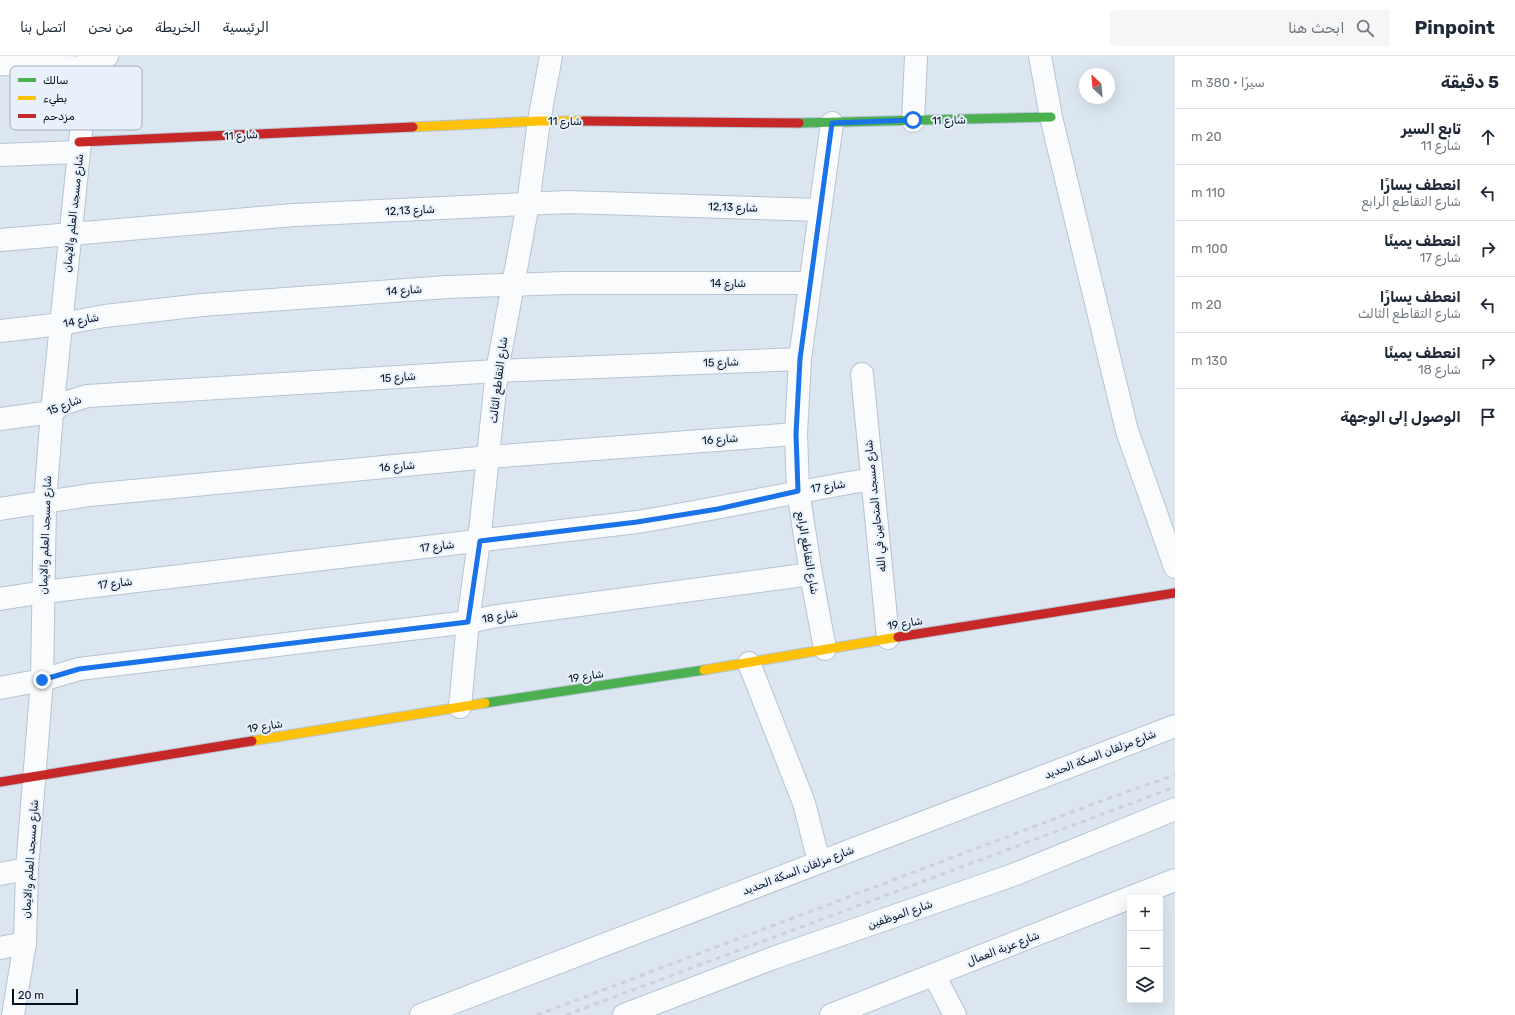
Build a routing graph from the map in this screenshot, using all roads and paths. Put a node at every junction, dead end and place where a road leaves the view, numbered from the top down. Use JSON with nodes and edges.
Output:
{"nodes":[{"id":1,"x":107,"y":56,"type":"edge"},
{"id":2,"x":551,"y":56,"type":"edge"},
{"id":3,"x":916,"y":56,"type":"edge"},
{"id":4,"x":1040,"y":56,"type":"edge"},
{"id":5,"x":88,"y":62,"type":"edge"},
{"id":6,"x":0,"y":64,"type":"edge"},
{"id":7,"x":1051,"y":117,"type":"junction"},
{"id":8,"x":913,"y":120,"type":"junction"},
{"id":9,"x":539,"y":121,"type":"junction"},
{"id":10,"x":832,"y":123,"type":"junction"},
{"id":11,"x":81,"y":130,"type":"edge"},
{"id":12,"x":79,"y":147,"type":"junction"},
{"id":13,"x":0,"y":155,"type":"edge"},
{"id":14,"x":528,"y":204,"type":"junction"},
{"id":15,"x":820,"y":210,"type":"junction"},
{"id":16,"x":71,"y":233,"type":"junction"},
{"id":17,"x":0,"y":240,"type":"edge"},
{"id":18,"x":810,"y":283,"type":"junction"},
{"id":19,"x":513,"y":286,"type":"junction"},
{"id":20,"x":61,"y":324,"type":"junction"},
{"id":21,"x":0,"y":332,"type":"edge"},
{"id":22,"x":800,"y":359,"type":"junction"},
{"id":23,"x":497,"y":371,"type":"junction"},
{"id":24,"x":862,"y":374,"type":"dead end"},
{"id":25,"x":52,"y":412,"type":"junction"},
{"id":26,"x":0,"y":418,"type":"edge"},
{"id":27,"x":796,"y":434,"type":"junction"},
{"id":28,"x":489,"y":457,"type":"junction"},
{"id":29,"x":872,"y":479,"type":"junction"},
{"id":30,"x":798,"y":491,"type":"junction"},
{"id":31,"x":45,"y":502,"type":"junction"},
{"id":32,"x":0,"y":509,"type":"edge"},
{"id":33,"x":480,"y":541,"type":"junction"},
{"id":34,"x":1175,"y":567,"type":"edge"},
{"id":35,"x":811,"y":574,"type":"junction"},
{"id":36,"x":44,"y":592,"type":"junction"},
{"id":37,"x":1175,"y":593,"type":"edge"},
{"id":38,"x":0,"y":599,"type":"edge"},
{"id":39,"x":468,"y":622,"type":"junction"},
{"id":40,"x":888,"y":638,"type":"junction"},
{"id":41,"x":825,"y":649,"type":"junction"},
{"id":42,"x":749,"y":663,"type":"junction"},
{"id":43,"x":42,"y":680,"type":"junction"},
{"id":44,"x":0,"y":688,"type":"edge"},
{"id":45,"x":460,"y":707,"type":"junction"},
{"id":46,"x":1175,"y":726,"type":"edge"},
{"id":47,"x":36,"y":776,"type":"junction"},
{"id":48,"x":0,"y":782,"type":"edge"},
{"id":49,"x":1175,"y":809,"type":"edge"},
{"id":50,"x":819,"y":862,"type":"junction"},
{"id":51,"x":27,"y":869,"type":"junction"},
{"id":52,"x":0,"y":874,"type":"edge"},
{"id":53,"x":1175,"y":880,"type":"edge"},
{"id":54,"x":25,"y":943,"type":"junction"},
{"id":55,"x":0,"y":948,"type":"edge"},
{"id":56,"x":934,"y":975,"type":"junction"},
{"id":57,"x":13,"y":1015,"type":"edge"},
{"id":58,"x":421,"y":1015,"type":"edge"},
{"id":59,"x":624,"y":1015,"type":"edge"},
{"id":60,"x":831,"y":1015,"type":"edge"},
{"id":61,"x":955,"y":1015,"type":"edge"}],
"edges":[{"from":1,"to":5,"type":"street"},
{"from":2,"to":9,"type":"street","name":"شارع التقاطع الثالث"},
{"from":3,"to":8,"type":"street"},
{"from":4,"to":7,"type":"street"},
{"from":5,"to":6,"type":"street"},
{"from":7,"to":8,"type":"street","name":"شارع 11"},
{"from":7,"to":34,"type":"street"},
{"from":8,"to":10,"type":"street","name":"شارع 11"},
{"from":9,"to":10,"type":"street","name":"شارع 11"},
{"from":9,"to":12,"type":"street","name":"شارع 11"},
{"from":9,"to":14,"type":"street","name":"شارع التقاطع الثالث"},
{"from":10,"to":15,"type":"street","name":"شارع التقاطع الرابع"},
{"from":11,"to":12,"type":"street","name":"شارع مسجد العلم والايمان"},
{"from":12,"to":13,"type":"street","name":"شارع 11"},
{"from":12,"to":16,"type":"street","name":"شارع مسجد العلم والايمان"},
{"from":14,"to":15,"type":"street","name":"شارع 12,13"},
{"from":14,"to":16,"type":"street","name":"شارع 12,13"},
{"from":14,"to":19,"type":"street","name":"شارع التقاطع الثالث"},
{"from":15,"to":18,"type":"street","name":"شارع التقاطع الرابع"},
{"from":16,"to":17,"type":"street","name":"شارع 12,13"},
{"from":16,"to":20,"type":"street","name":"شارع مسجد العلم والايمان"},
{"from":18,"to":19,"type":"street","name":"شارع 14"},
{"from":18,"to":22,"type":"street","name":"شارع التقاطع الرابع"},
{"from":19,"to":20,"type":"street","name":"شارع 14"},
{"from":19,"to":23,"type":"street","name":"شارع التقاطع الثالث"},
{"from":20,"to":21,"type":"street","name":"شارع 14"},
{"from":20,"to":25,"type":"street","name":"شارع مسجد العلم والايمان"},
{"from":22,"to":23,"type":"street","name":"شارع 15"},
{"from":22,"to":27,"type":"street","name":"شارع التقاطع الرابع"},
{"from":23,"to":25,"type":"street","name":"شارع 15"},
{"from":23,"to":28,"type":"street","name":"شارع التقاطع الثالث"},
{"from":24,"to":29,"type":"street","name":"شارع مسجد المتحابين في الله"},
{"from":25,"to":26,"type":"street","name":"شارع 15"},
{"from":25,"to":31,"type":"street","name":"شارع مسجد العلم والايمان"},
{"from":27,"to":28,"type":"street","name":"شارع 16"},
{"from":27,"to":30,"type":"street","name":"شارع التقاطع الرابع"},
{"from":28,"to":31,"type":"street","name":"شارع 16"},
{"from":28,"to":33,"type":"street","name":"شارع التقاطع الثالث"},
{"from":29,"to":30,"type":"street","name":"شارع 17"},
{"from":29,"to":40,"type":"street","name":"شارع مسجد المتحابين في الله"},
{"from":30,"to":33,"type":"street","name":"شارع 17"},
{"from":30,"to":35,"type":"street","name":"شارع التقاطع الرابع"},
{"from":31,"to":32,"type":"street","name":"شارع 16"},
{"from":31,"to":36,"type":"street","name":"شارع مسجد العلم والايمان"},
{"from":33,"to":36,"type":"street","name":"شارع 17"},
{"from":33,"to":39,"type":"street","name":"شارع التقاطع الثالث"},
{"from":35,"to":39,"type":"street","name":"شارع 18"},
{"from":35,"to":41,"type":"street","name":"شارع التقاطع الرابع"},
{"from":36,"to":38,"type":"street","name":"شارع 17"},
{"from":36,"to":43,"type":"street","name":"شارع مسجد العلم والايمان"},
{"from":37,"to":40,"type":"street","name":"شارع 19"},
{"from":39,"to":43,"type":"street","name":"شارع 18"},
{"from":39,"to":45,"type":"street","name":"شارع التقاطع الثالث"},
{"from":40,"to":41,"type":"street","name":"شارع 19"},
{"from":41,"to":42,"type":"street","name":"شارع 19"},
{"from":42,"to":45,"type":"street","name":"شارع 19"},
{"from":42,"to":50,"type":"street"},
{"from":43,"to":44,"type":"street","name":"شارع 18"},
{"from":43,"to":47,"type":"street","name":"شارع مسجد العلم والايمان"},
{"from":45,"to":47,"type":"street","name":"شارع 19"},
{"from":46,"to":50,"type":"street","name":"شارع مزلقان السكة الحديد"},
{"from":47,"to":48,"type":"street","name":"شارع 19"},
{"from":47,"to":51,"type":"street","name":"شارع مسجد العلم والايمان"},
{"from":49,"to":59,"type":"street","name":"شارع الموظفين"},
{"from":50,"to":58,"type":"street","name":"شارع مزلقان السكة الحديد"},
{"from":51,"to":52,"type":"street"},
{"from":51,"to":54,"type":"street","name":"شارع مسجد العلم والايمان"},
{"from":53,"to":56,"type":"street","name":"شارع عزبة العمال"},
{"from":54,"to":55,"type":"street"},
{"from":54,"to":57,"type":"street","name":"شارع مسجد العلم والايمان"},
{"from":56,"to":60,"type":"street","name":"شارع عزبة العمال"},
{"from":56,"to":61,"type":"street"}]}
